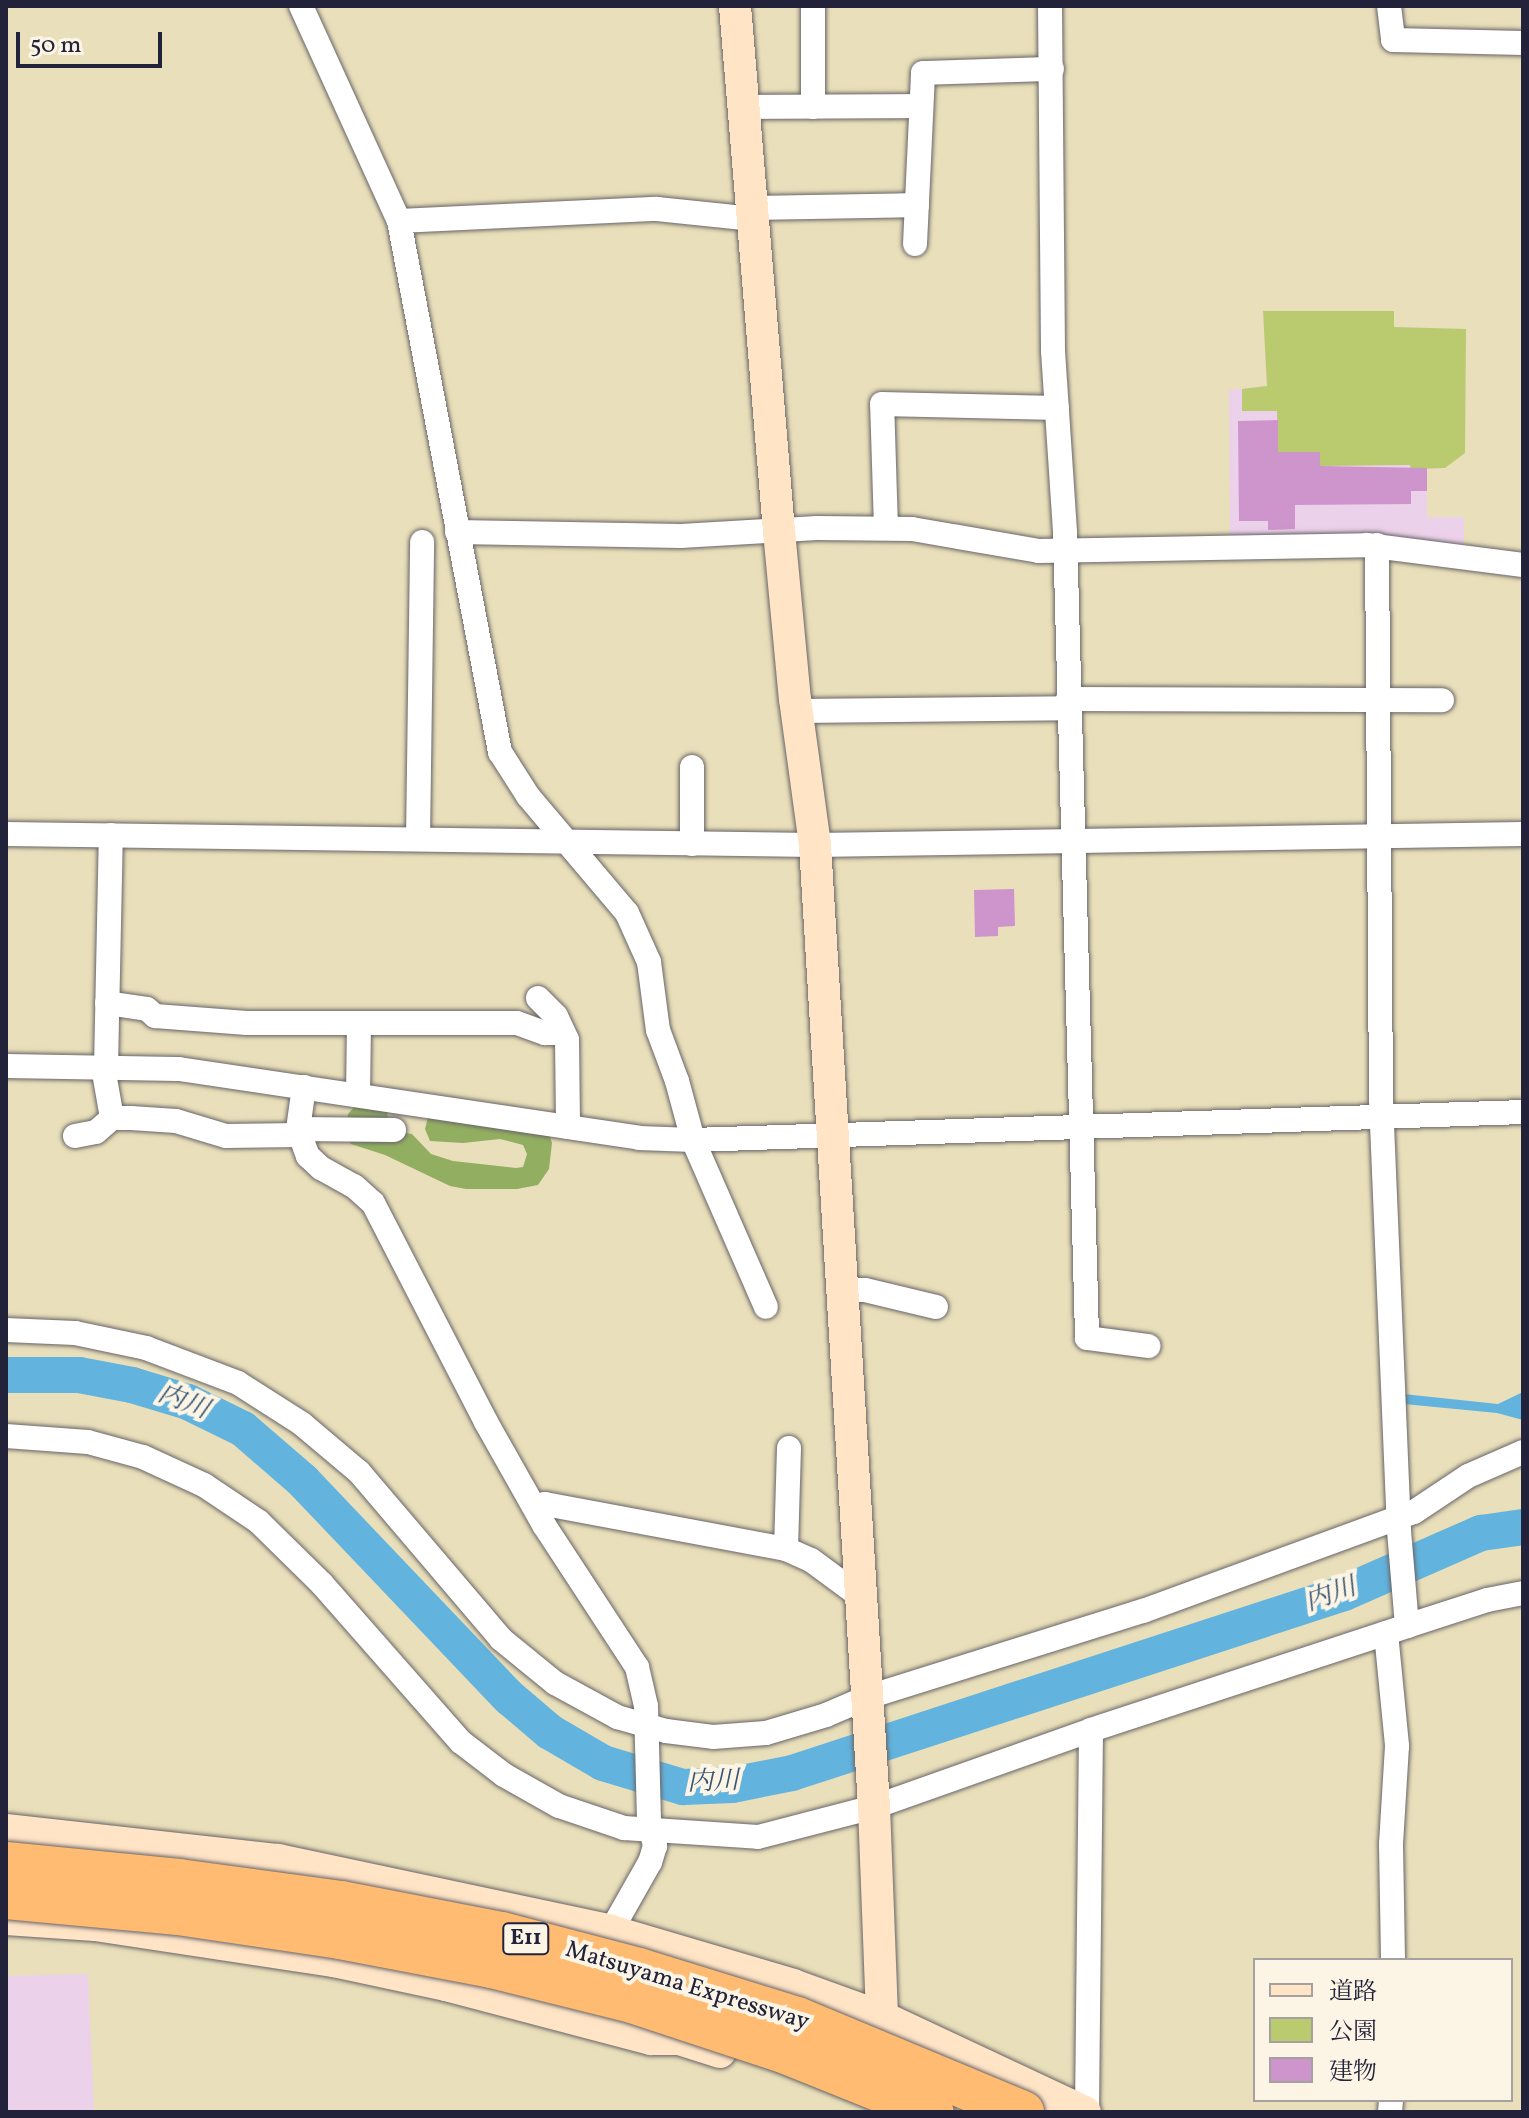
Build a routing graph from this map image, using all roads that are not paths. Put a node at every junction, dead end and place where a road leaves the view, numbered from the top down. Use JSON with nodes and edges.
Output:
{"nodes":[{"id":1,"x":301,"y":6,"type":"edge"},
{"id":2,"x":735,"y":6,"type":"edge"},
{"id":3,"x":813,"y":6,"type":"edge"},
{"id":4,"x":1050,"y":6,"type":"edge"},
{"id":5,"x":1389,"y":6,"type":"edge"},
{"id":6,"x":1523,"y":43,"type":"edge"},
{"id":7,"x":1052,"y":69,"type":"junction"},
{"id":8,"x":921,"y":106,"type":"junction"},
{"id":9,"x":744,"y":107,"type":"junction"},
{"id":10,"x":813,"y":107,"type":"junction"},
{"id":11,"x":917,"y":205,"type":"junction"},
{"id":12,"x":752,"y":214,"type":"junction"},
{"id":13,"x":399,"y":221,"type":"junction"},
{"id":14,"x":915,"y":244,"type":"dead end"},
{"id":15,"x":1057,"y":408,"type":"junction"},
{"id":16,"x":886,"y":528,"type":"junction"},
{"id":17,"x":779,"y":531,"type":"junction"},
{"id":18,"x":457,"y":532,"type":"junction"},
{"id":19,"x":422,"y":542,"type":"dead end"},
{"id":20,"x":1377,"y":545,"type":"junction"},
{"id":21,"x":1065,"y":551,"type":"junction"},
{"id":22,"x":1523,"y":565,"type":"edge"},
{"id":23,"x":1378,"y":700,"type":"junction"},
{"id":24,"x":1442,"y":700,"type":"dead end"},
{"id":25,"x":1068,"y":704,"type":"junction"},
{"id":26,"x":796,"y":711,"type":"junction"},
{"id":27,"x":692,"y":767,"type":"dead end"},
{"id":28,"x":6,"y":834,"type":"edge"},
{"id":29,"x":1523,"y":834,"type":"edge"},
{"id":30,"x":111,"y":835,"type":"junction"},
{"id":31,"x":1379,"y":836,"type":"junction"},
{"id":32,"x":418,"y":839,"type":"junction"},
{"id":33,"x":1071,"y":840,"type":"junction"},
{"id":34,"x":571,"y":843,"type":"junction"},
{"id":35,"x":692,"y":844,"type":"junction"},
{"id":36,"x":815,"y":845,"type":"junction"},
{"id":37,"x":538,"y":998,"type":"dead end"},
{"id":38,"x":107,"y":1003,"type":"junction"},
{"id":39,"x":359,"y":1025,"type":"junction"},
{"id":40,"x":561,"y":1033,"type":"junction"},
{"id":41,"x":6,"y":1066,"type":"edge"},
{"id":42,"x":104,"y":1067,"type":"junction"},
{"id":43,"x":304,"y":1087,"type":"junction"},
{"id":44,"x":358,"y":1095,"type":"junction"},
{"id":45,"x":1523,"y":1112,"type":"edge"},
{"id":46,"x":112,"y":1118,"type":"junction"},
{"id":47,"x":1382,"y":1119,"type":"junction"},
{"id":48,"x":568,"y":1127,"type":"junction"},
{"id":49,"x":1082,"y":1128,"type":"junction"},
{"id":50,"x":394,"y":1130,"type":"dead end"},
{"id":51,"x":299,"y":1132,"type":"junction"},
{"id":52,"x":75,"y":1136,"type":"dead end"},
{"id":53,"x":833,"y":1137,"type":"junction"},
{"id":54,"x":693,"y":1140,"type":"junction"},
{"id":55,"x":842,"y":1290,"type":"junction"},
{"id":56,"x":766,"y":1307,"type":"dead end"},
{"id":57,"x":936,"y":1307,"type":"dead end"},
{"id":58,"x":6,"y":1330,"type":"edge"},
{"id":59,"x":1148,"y":1346,"type":"dead end"},
{"id":60,"x":6,"y":1436,"type":"edge"},
{"id":61,"x":789,"y":1448,"type":"dead end"},
{"id":62,"x":1523,"y":1452,"type":"edge"},
{"id":63,"x":534,"y":1506,"type":"junction"},
{"id":64,"x":1399,"y":1524,"type":"junction"},
{"id":65,"x":786,"y":1549,"type":"junction"},
{"id":66,"x":1523,"y":1593,"type":"edge"},
{"id":67,"x":861,"y":1597,"type":"junction"},
{"id":68,"x":1399,"y":1625,"type":"junction"},
{"id":69,"x":868,"y":1700,"type":"junction"},
{"id":70,"x":647,"y":1728,"type":"junction"},
{"id":71,"x":1091,"y":1730,"type":"junction"},
{"id":72,"x":874,"y":1803,"type":"junction"},
{"id":73,"x":650,"y":1828,"type":"junction"},
{"id":74,"x":6,"y":1830,"type":"edge"},
{"id":75,"x":6,"y":1863,"type":"edge"},
{"id":76,"x":6,"y":1898,"type":"edge"},
{"id":77,"x":6,"y":1919,"type":"edge"},
{"id":78,"x":611,"y":1931,"type":"junction"},
{"id":79,"x":1393,"y":1958,"type":"edge"},
{"id":80,"x":884,"y":2018,"type":"junction"},
{"id":81,"x":881,"y":2112,"type":"edge"},
{"id":82,"x":933,"y":2112,"type":"edge"},
{"id":83,"x":1023,"y":2112,"type":"edge"},
{"id":84,"x":1086,"y":2112,"type":"edge"}],
"edges":[{"from":1,"to":13,"type":"street"},
{"from":2,"to":9,"type":"street"},
{"from":3,"to":10,"type":"street"},
{"from":4,"to":7,"type":"street"},
{"from":5,"to":6,"type":"street"},
{"from":7,"to":8,"type":"street"},
{"from":7,"to":15,"type":"street"},
{"from":8,"to":10,"type":"street"},
{"from":8,"to":11,"type":"street"},
{"from":9,"to":10,"type":"street"},
{"from":9,"to":12,"type":"street"},
{"from":11,"to":12,"type":"street"},
{"from":11,"to":14,"type":"street"},
{"from":12,"to":13,"type":"street"},
{"from":12,"to":17,"type":"street"},
{"from":13,"to":18,"type":"street"},
{"from":15,"to":16,"type":"street"},
{"from":15,"to":21,"type":"street"},
{"from":16,"to":17,"type":"street"},
{"from":16,"to":21,"type":"street"},
{"from":17,"to":18,"type":"street"},
{"from":17,"to":26,"type":"street"},
{"from":18,"to":34,"type":"street"},
{"from":19,"to":32,"type":"street"},
{"from":20,"to":21,"type":"street"},
{"from":20,"to":22,"type":"street"},
{"from":20,"to":23,"type":"street"},
{"from":21,"to":25,"type":"street"},
{"from":23,"to":24,"type":"street"},
{"from":23,"to":25,"type":"street"},
{"from":23,"to":31,"type":"street"},
{"from":25,"to":26,"type":"street"},
{"from":25,"to":33,"type":"street"},
{"from":26,"to":36,"type":"street"},
{"from":27,"to":35,"type":"street"},
{"from":28,"to":30,"type":"street"},
{"from":29,"to":31,"type":"street"},
{"from":30,"to":32,"type":"street"},
{"from":30,"to":38,"type":"street"},
{"from":31,"to":33,"type":"street"},
{"from":31,"to":47,"type":"street"},
{"from":32,"to":34,"type":"street"},
{"from":33,"to":36,"type":"street"},
{"from":33,"to":49,"type":"street"},
{"from":34,"to":35,"type":"street"},
{"from":34,"to":54,"type":"street"},
{"from":35,"to":36,"type":"street"},
{"from":36,"to":53,"type":"street"},
{"from":37,"to":40,"type":"street"},
{"from":38,"to":39,"type":"street"},
{"from":38,"to":42,"type":"street"},
{"from":39,"to":40,"type":"street"},
{"from":39,"to":44,"type":"street"},
{"from":40,"to":48,"type":"street"},
{"from":41,"to":42,"type":"street"},
{"from":42,"to":43,"type":"street"},
{"from":42,"to":46,"type":"street"},
{"from":43,"to":44,"type":"street"},
{"from":43,"to":51,"type":"street"},
{"from":44,"to":48,"type":"street"},
{"from":45,"to":47,"type":"street"},
{"from":46,"to":51,"type":"street"},
{"from":46,"to":52,"type":"street"},
{"from":47,"to":49,"type":"street"},
{"from":47,"to":64,"type":"street"},
{"from":48,"to":54,"type":"street"},
{"from":49,"to":53,"type":"street"},
{"from":49,"to":59,"type":"street"},
{"from":50,"to":51,"type":"street"},
{"from":51,"to":63,"type":"street"},
{"from":53,"to":54,"type":"street"},
{"from":53,"to":55,"type":"street"},
{"from":54,"to":56,"type":"street"},
{"from":55,"to":57,"type":"street"},
{"from":55,"to":67,"type":"street"},
{"from":58,"to":70,"type":"street"},
{"from":60,"to":73,"type":"street"},
{"from":61,"to":65,"type":"street"},
{"from":62,"to":64,"type":"street"},
{"from":63,"to":65,"type":"street"},
{"from":63,"to":70,"type":"street"},
{"from":64,"to":68,"type":"street"},
{"from":64,"to":69,"type":"street"},
{"from":65,"to":67,"type":"street"},
{"from":66,"to":68,"type":"street"},
{"from":67,"to":69,"type":"street"},
{"from":68,"to":71,"type":"street"},
{"from":68,"to":79,"type":"street"},
{"from":69,"to":70,"type":"street"},
{"from":69,"to":72,"type":"street"},
{"from":70,"to":73,"type":"street"},
{"from":71,"to":72,"type":"street"},
{"from":71,"to":84,"type":"street"},
{"from":72,"to":73,"type":"street"},
{"from":72,"to":80,"type":"street"},
{"from":73,"to":78,"type":"street"},
{"from":74,"to":78,"type":"street"},
{"from":75,"to":83,"type":"highway","name":"Matsuyama Expressway","number":"E11","bridge":true},
{"from":76,"to":82,"type":"highway","name":"Matsuyama Expressway","number":"E11","bridge":true},
{"from":77,"to":81,"type":"street"},
{"from":78,"to":80,"type":"street"},
{"from":80,"to":81,"type":"street"},
{"from":80,"to":84,"type":"street"}]}
